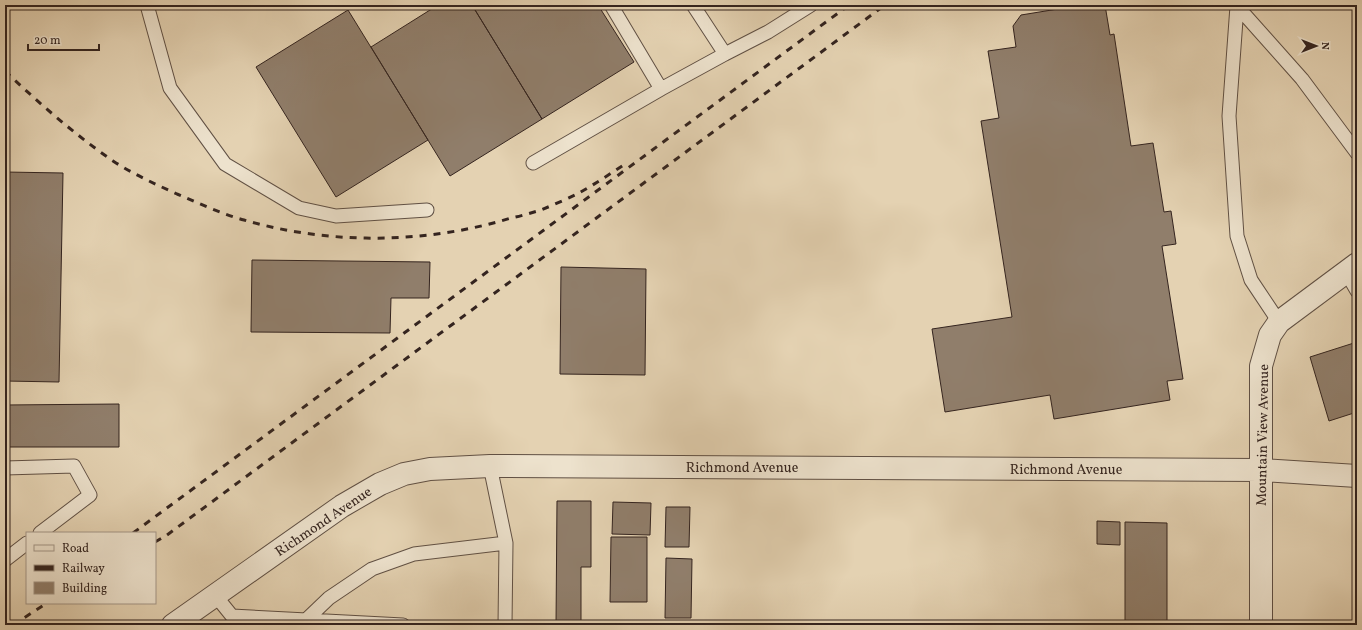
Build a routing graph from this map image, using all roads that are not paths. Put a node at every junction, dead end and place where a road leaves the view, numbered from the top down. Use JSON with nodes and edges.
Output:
{"nodes":[{"id":1,"x":147,"y":5,"type":"edge"},
{"id":2,"x":611,"y":5,"type":"edge"},
{"id":3,"x":693,"y":5,"type":"edge"},
{"id":4,"x":811,"y":5,"type":"edge"},
{"id":5,"x":725,"y":54,"type":"junction"},
{"id":6,"x":661,"y":89,"type":"junction"},
{"id":7,"x":1357,"y":153,"type":"edge"},
{"id":8,"x":533,"y":163,"type":"dead end"},
{"id":9,"x":427,"y":210,"type":"dead end"},
{"id":10,"x":1351,"y":268,"type":"edge"},
{"id":11,"x":1357,"y":291,"type":"edge"},
{"id":12,"x":1279,"y":322,"type":"junction"},
{"id":13,"x":490,"y":466,"type":"junction"},
{"id":14,"x":5,"y":468,"type":"edge"},
{"id":15,"x":1261,"y":470,"type":"junction"},
{"id":16,"x":1357,"y":476,"type":"edge"},
{"id":17,"x":41,"y":532,"type":"edge"},
{"id":18,"x":506,"y":543,"type":"junction"},
{"id":19,"x":26,"y":544,"type":"edge"},
{"id":20,"x":5,"y":560,"type":"edge"},
{"id":21,"x":215,"y":595,"type":"junction"},
{"id":22,"x":306,"y":620,"type":"junction"},
{"id":23,"x":173,"y":625,"type":"edge"},
{"id":24,"x":403,"y":625,"type":"edge"},
{"id":25,"x":505,"y":625,"type":"edge"},
{"id":26,"x":1261,"y":625,"type":"edge"}],
"edges":[{"from":1,"to":9,"type":"lane"},
{"from":2,"to":6,"type":"lane"},
{"from":3,"to":5,"type":"lane"},
{"from":4,"to":5,"type":"lane"},
{"from":5,"to":6,"type":"lane"},
{"from":6,"to":8,"type":"lane"},
{"from":7,"to":12,"type":"lane"},
{"from":10,"to":11,"type":"lane"},
{"from":10,"to":12,"type":"street","name":"Mountain View Avenue"},
{"from":12,"to":15,"type":"street","name":"Mountain View Avenue"},
{"from":13,"to":15,"type":"street","name":"Richmond Avenue"},
{"from":13,"to":18,"type":"lane"},
{"from":13,"to":21,"type":"street","name":"Richmond Avenue"},
{"from":14,"to":17,"type":"lane"},
{"from":15,"to":16,"type":"street","name":"Richmond Avenue"},
{"from":15,"to":26,"type":"street","name":"Mountain View Avenue"},
{"from":18,"to":22,"type":"lane"},
{"from":18,"to":25,"type":"lane"},
{"from":19,"to":20,"type":"lane"},
{"from":21,"to":22,"type":"lane"},
{"from":21,"to":23,"type":"street","name":"Richmond Avenue"},
{"from":22,"to":24,"type":"lane"}]}
